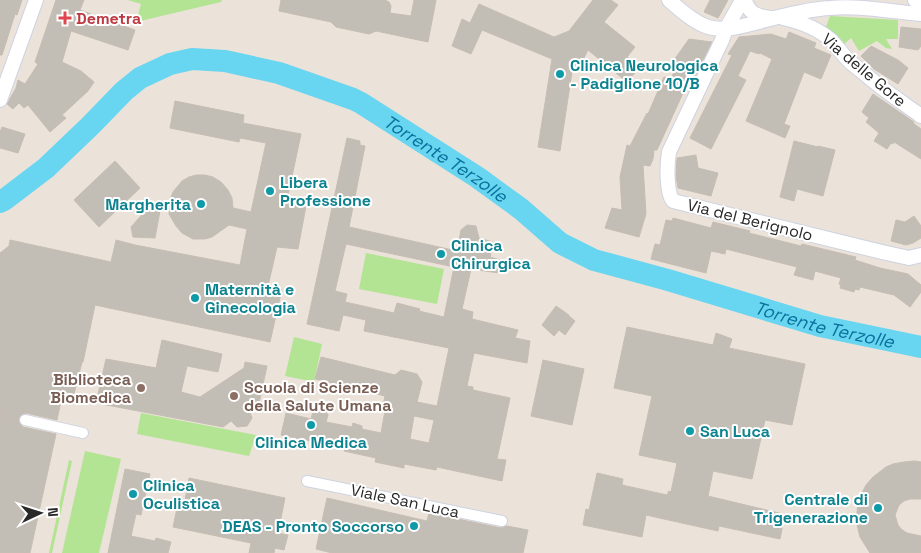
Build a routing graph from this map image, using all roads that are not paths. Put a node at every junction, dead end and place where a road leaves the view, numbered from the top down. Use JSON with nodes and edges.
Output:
{"nodes":[{"id":1,"x":36,"y":0,"type":"edge"},
{"id":2,"x":669,"y":0,"type":"edge"},
{"id":3,"x":744,"y":0,"type":"edge"},
{"id":4,"x":916,"y":0,"type":"edge"},
{"id":5,"x":921,"y":3,"type":"edge"},
{"id":6,"x":879,"y":5,"type":"edge"},
{"id":7,"x":921,"y":14,"type":"edge"},
{"id":8,"x":777,"y":17,"type":"junction"},
{"id":9,"x":726,"y":29,"type":"junction"},
{"id":10,"x":0,"y":100,"type":"edge"},
{"id":11,"x":921,"y":116,"type":"edge"},
{"id":12,"x":921,"y":255,"type":"edge"},
{"id":13,"x":25,"y":420,"type":"tunnel mouth"},
{"id":14,"x":84,"y":433,"type":"dead end"},
{"id":15,"x":307,"y":481,"type":"dead end"},
{"id":16,"x":502,"y":521,"type":"dead end"}],
"edges":[{"from":1,"to":10,"type":"street"},
{"from":2,"to":9,"type":"street"},
{"from":3,"to":8,"type":"street","name":"Via delle Gore"},
{"from":3,"to":9,"type":"street"},
{"from":4,"to":5,"type":"street"},
{"from":6,"to":7,"type":"street"},
{"from":6,"to":8,"type":"street"},
{"from":8,"to":9,"type":"street"},
{"from":8,"to":11,"type":"street","name":"Via delle Gore"},
{"from":9,"to":12,"type":"street","name":"Via del Berignolo"},
{"from":13,"to":14,"type":"street"},
{"from":15,"to":16,"type":"street","name":"Viale San Luca"}]}
